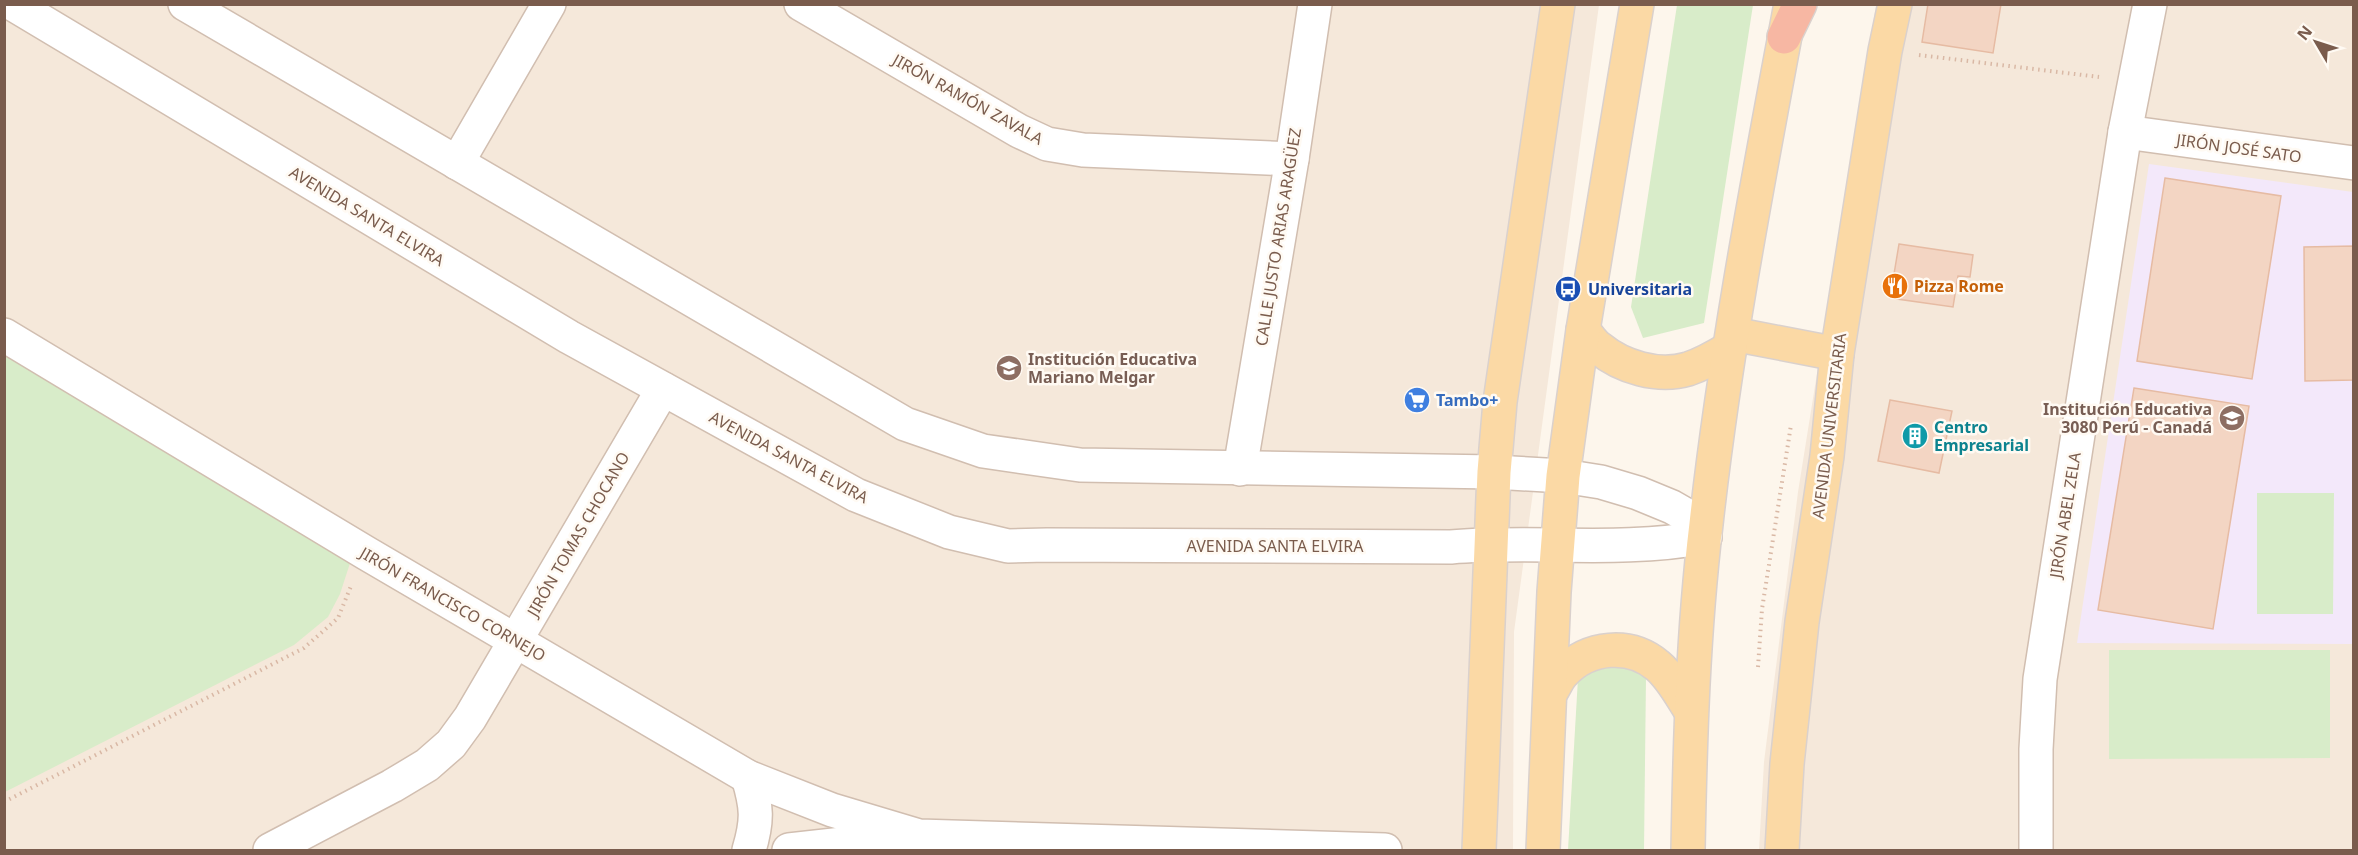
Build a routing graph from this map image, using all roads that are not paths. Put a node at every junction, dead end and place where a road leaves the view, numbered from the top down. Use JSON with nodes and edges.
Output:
{"nodes":[{"id":1,"x":13,"y":4,"type":"edge"},
{"id":2,"x":185,"y":4,"type":"edge"},
{"id":3,"x":549,"y":4,"type":"edge"},
{"id":4,"x":801,"y":4,"type":"edge"},
{"id":5,"x":1315,"y":4,"type":"edge"},
{"id":6,"x":1558,"y":4,"type":"edge"},
{"id":7,"x":1637,"y":4,"type":"edge"},
{"id":8,"x":1790,"y":4,"type":"edge"},
{"id":9,"x":1800,"y":4,"type":"edge"},
{"id":10,"x":1895,"y":4,"type":"edge"},
{"id":11,"x":2150,"y":4,"type":"edge"},
{"id":12,"x":1785,"y":37,"type":"junction"},
{"id":13,"x":2125,"y":132,"type":"junction"},
{"id":14,"x":1292,"y":159,"type":"junction"},
{"id":15,"x":457,"y":163,"type":"junction"},
{"id":16,"x":2354,"y":163,"type":"edge"},
{"id":17,"x":1584,"y":330,"type":"junction"},
{"id":18,"x":4,"y":335,"type":"edge"},
{"id":19,"x":1731,"y":341,"type":"junction"},
{"id":20,"x":1837,"y":354,"type":"junction"},
{"id":21,"x":663,"y":389,"type":"junction"},
{"id":22,"x":1239,"y":469,"type":"junction"},
{"id":23,"x":1494,"y":472,"type":"junction"},
{"id":24,"x":1563,"y":476,"type":"junction"},
{"id":25,"x":1705,"y":531,"type":"junction"},
{"id":26,"x":1490,"y":544,"type":"junction"},
{"id":27,"x":1557,"y":544,"type":"junction"},
{"id":28,"x":516,"y":640,"type":"junction"},
{"id":29,"x":1551,"y":692,"type":"junction"},
{"id":30,"x":1691,"y":711,"type":"junction"},
{"id":31,"x":748,"y":777,"type":"junction"},
{"id":32,"x":919,"y":836,"type":"junction"},
{"id":33,"x":270,"y":850,"type":"edge"},
{"id":34,"x":749,"y":850,"type":"edge"},
{"id":35,"x":789,"y":850,"type":"edge"},
{"id":36,"x":1385,"y":850,"type":"edge"},
{"id":37,"x":1479,"y":850,"type":"edge"},
{"id":38,"x":1543,"y":850,"type":"edge"},
{"id":39,"x":1688,"y":850,"type":"edge"},
{"id":40,"x":1782,"y":850,"type":"edge"},
{"id":41,"x":2036,"y":850,"type":"edge"}],
"edges":[{"from":1,"to":21,"type":"street","name":"AVENIDA SANTA ELVIRA"},
{"from":2,"to":15,"type":"street"},
{"from":3,"to":15,"type":"street"},
{"from":4,"to":14,"type":"street","name":"JIRÓN RAMÓN ZAVALA"},
{"from":5,"to":14,"type":"street","name":"CALLE JUSTO ARIAS ARAGÜEZ"},
{"from":6,"to":23,"type":"main road"},
{"from":7,"to":17,"type":"main road"},
{"from":8,"to":12,"type":"main road"},
{"from":9,"to":12,"type":"highway"},
{"from":10,"to":20,"type":"main road","name":"AVENIDA UNIVERSITARIA"},
{"from":11,"to":13,"type":"street","name":"JIRÓN ABEL ZELA"},
{"from":12,"to":19,"type":"main road"},
{"from":13,"to":16,"type":"street","name":"JIRÓN JOSÉ SATO"},
{"from":13,"to":41,"type":"street","name":"JIRÓN ABEL ZELA"},
{"from":14,"to":22,"type":"street","name":"CALLE JUSTO ARIAS ARAGÜEZ"},
{"from":15,"to":22,"type":"street"},
{"from":17,"to":19,"type":"main road"},
{"from":17,"to":24,"type":"main road"},
{"from":18,"to":28,"type":"street","name":"JIRÓN FRANCISCO CORNEJO"},
{"from":19,"to":20,"type":"main road"},
{"from":19,"to":25,"type":"main road"},
{"from":20,"to":40,"type":"main road","name":"AVENIDA UNIVERSITARIA"},
{"from":21,"to":26,"type":"street","name":"AVENIDA SANTA ELVIRA"},
{"from":21,"to":28,"type":"street","name":"JIRÓN TOMAS CHOCANO"},
{"from":22,"to":23,"type":"street"},
{"from":23,"to":24,"type":"street"},
{"from":23,"to":26,"type":"main road"},
{"from":24,"to":25,"type":"street"},
{"from":24,"to":27,"type":"main road"},
{"from":25,"to":27,"type":"street","name":"AVENIDA SANTA ELVIRA"},
{"from":25,"to":30,"type":"main road"},
{"from":26,"to":27,"type":"street","name":"AVENIDA SANTA ELVIRA"},
{"from":26,"to":37,"type":"main road"},
{"from":27,"to":29,"type":"main road"},
{"from":28,"to":31,"type":"street","name":"JIRÓN FRANCISCO CORNEJO"},
{"from":28,"to":33,"type":"street","name":"JIRÓN TOMAS CHOCANO"},
{"from":29,"to":30,"type":"main road"},
{"from":29,"to":38,"type":"main road"},
{"from":30,"to":39,"type":"main road"},
{"from":31,"to":32,"type":"street","name":"JIRÓN FRANCISCO CORNEJO"},
{"from":31,"to":34,"type":"street"},
{"from":32,"to":35,"type":"street","name":"JIRÓN FRANCISCO CORNEJO"},
{"from":32,"to":36,"type":"street","name":"JIRÓN FRANCISCO CORNEJO"}]}
